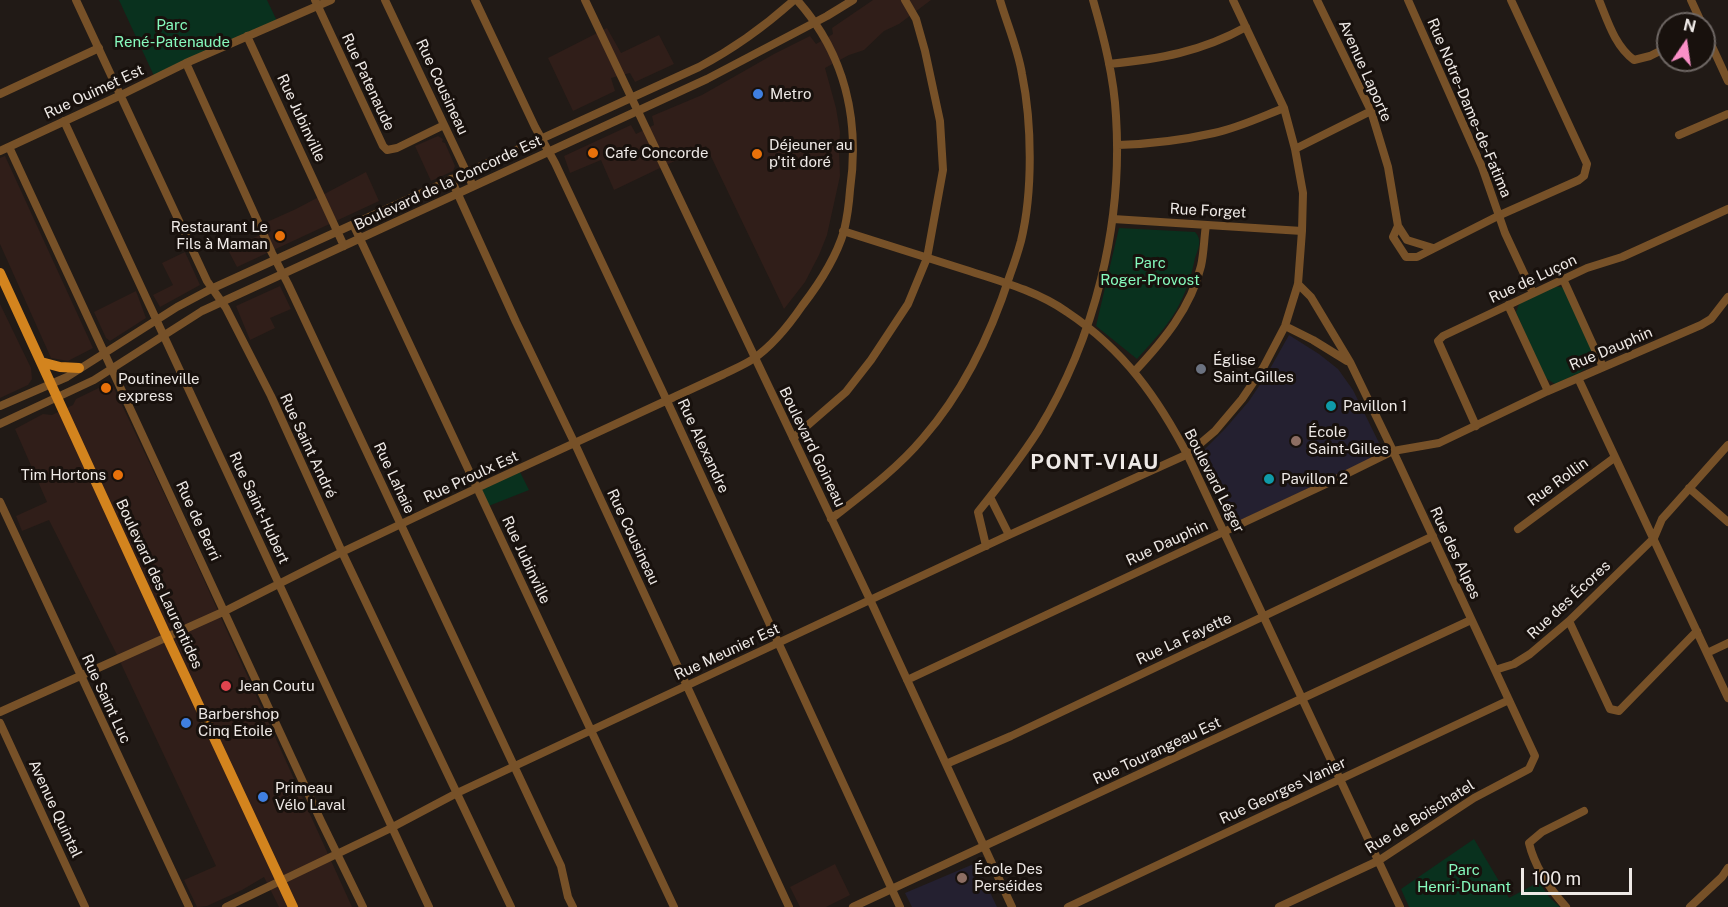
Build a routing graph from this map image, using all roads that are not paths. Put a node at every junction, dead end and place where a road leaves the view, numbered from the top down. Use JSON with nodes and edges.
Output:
{"nodes":[{"id":1,"x":76,"y":0,"type":"edge"},
{"id":2,"x":331,"y":0,"type":"edge"},
{"id":3,"x":385,"y":0,"type":"edge"},
{"id":4,"x":476,"y":0,"type":"edge"},
{"id":5,"x":585,"y":0,"type":"edge"},
{"id":6,"x":795,"y":0,"type":"edge"},
{"id":7,"x":853,"y":0,"type":"edge"},
{"id":8,"x":905,"y":0,"type":"edge"},
{"id":9,"x":1000,"y":0,"type":"edge"},
{"id":10,"x":1093,"y":0,"type":"edge"},
{"id":11,"x":1233,"y":0,"type":"edge"},
{"id":12,"x":1317,"y":0,"type":"edge"},
{"id":13,"x":1408,"y":0,"type":"edge"},
{"id":14,"x":1511,"y":0,"type":"edge"},
{"id":15,"x":1599,"y":0,"type":"edge"},
{"id":16,"x":317,"y":3,"type":"edge"},
{"id":17,"x":814,"y":22,"type":"junction"},
{"id":18,"x":1245,"y":27,"type":"junction"},
{"id":19,"x":248,"y":36,"type":"junction"},
{"id":20,"x":99,"y":48,"type":"junction"},
{"id":21,"x":1656,"y":53,"type":"edge"},
{"id":22,"x":1716,"y":56,"type":"edge"},
{"id":23,"x":186,"y":63,"type":"junction"},
{"id":24,"x":1109,"y":63,"type":"junction"},
{"id":25,"x":1728,"y":81,"type":"edge"},
{"id":26,"x":0,"y":94,"type":"edge"},
{"id":27,"x":121,"y":95,"type":"junction"},
{"id":28,"x":631,"y":98,"type":"junction"},
{"id":29,"x":1284,"y":108,"type":"junction"},
{"id":30,"x":637,"y":111,"type":"junction"},
{"id":31,"x":1371,"y":111,"type":"junction"},
{"id":32,"x":1728,"y":114,"type":"edge"},
{"id":33,"x":64,"y":121,"type":"junction"},
{"id":34,"x":444,"y":124,"type":"junction"},
{"id":35,"x":1679,"y":135,"type":"dead end"},
{"id":36,"x":541,"y":138,"type":"junction"},
{"id":37,"x":1118,"y":145,"type":"junction"},
{"id":38,"x":9,"y":147,"type":"junction"},
{"id":39,"x":1295,"y":149,"type":"junction"},
{"id":40,"x":0,"y":151,"type":"edge"},
{"id":41,"x":549,"y":152,"type":"junction"},
{"id":42,"x":467,"y":172,"type":"junction"},
{"id":43,"x":451,"y":179,"type":"junction"},
{"id":44,"x":473,"y":186,"type":"junction"},
{"id":45,"x":458,"y":193,"type":"junction"},
{"id":46,"x":1728,"y":209,"type":"edge"},
{"id":47,"x":1500,"y":215,"type":"junction"},
{"id":48,"x":1113,"y":219,"type":"junction"},
{"id":49,"x":352,"y":224,"type":"junction"},
{"id":50,"x":1206,"y":225,"type":"junction"},
{"id":51,"x":1398,"y":226,"type":"junction"},
{"id":52,"x":338,"y":231,"type":"junction"},
{"id":53,"x":843,"y":231,"type":"junction"},
{"id":54,"x":1302,"y":231,"type":"junction"},
{"id":55,"x":359,"y":239,"type":"junction"},
{"id":56,"x":344,"y":246,"type":"junction"},
{"id":57,"x":1432,"y":248,"type":"junction"},
{"id":58,"x":927,"y":258,"type":"junction"},
{"id":59,"x":276,"y":259,"type":"junction"},
{"id":60,"x":0,"y":273,"type":"edge"},
{"id":61,"x":283,"y":274,"type":"junction"},
{"id":62,"x":1563,"y":279,"type":"junction"},
{"id":63,"x":1007,"y":284,"type":"junction"},
{"id":64,"x":1298,"y":284,"type":"junction"},
{"id":65,"x":212,"y":289,"type":"junction"},
{"id":66,"x":1533,"y":293,"type":"junction"},
{"id":67,"x":1728,"y":297,"type":"edge"},
{"id":68,"x":222,"y":302,"type":"junction"},
{"id":69,"x":1508,"y":305,"type":"junction"},
{"id":70,"x":157,"y":320,"type":"junction"},
{"id":71,"x":1086,"y":326,"type":"junction"},
{"id":72,"x":1285,"y":326,"type":"junction"},
{"id":73,"x":164,"y":334,"type":"junction"},
{"id":74,"x":105,"y":353,"type":"junction"},
{"id":75,"x":754,"y":358,"type":"junction"},
{"id":76,"x":41,"y":362,"type":"junction"},
{"id":77,"x":1350,"y":362,"type":"junction"},
{"id":78,"x":1603,"y":367,"type":"junction"},
{"id":79,"x":79,"y":368,"type":"junction"},
{"id":80,"x":112,"y":368,"type":"junction"},
{"id":81,"x":1135,"y":370,"type":"junction"},
{"id":82,"x":1578,"y":378,"type":"junction"},
{"id":83,"x":51,"y":384,"type":"junction"},
{"id":84,"x":1548,"y":392,"type":"junction"},
{"id":85,"x":57,"y":398,"type":"junction"},
{"id":86,"x":667,"y":401,"type":"junction"},
{"id":87,"x":0,"y":406,"type":"edge"},
{"id":88,"x":0,"y":424,"type":"edge"},
{"id":89,"x":1476,"y":426,"type":"junction"},
{"id":90,"x":793,"y":438,"type":"junction"},
{"id":91,"x":575,"y":444,"type":"junction"},
{"id":92,"x":1728,"y":445,"type":"edge"},
{"id":93,"x":1393,"y":451,"type":"junction"},
{"id":94,"x":1188,"y":454,"type":"junction"},
{"id":95,"x":1614,"y":458,"type":"junction"},
{"id":96,"x":477,"y":488,"type":"junction"},
{"id":97,"x":1689,"y":488,"type":"junction"},
{"id":98,"x":990,"y":497,"type":"junction"},
{"id":99,"x":0,"y":502,"type":"edge"},
{"id":100,"x":831,"y":519,"type":"junction"},
{"id":101,"x":1728,"y":522,"type":"edge"},
{"id":102,"x":401,"y":525,"type":"junction"},
{"id":103,"x":1518,"y":529,"type":"dead end"},
{"id":104,"x":1225,"y":531,"type":"junction"},
{"id":105,"x":1009,"y":536,"type":"junction"},
{"id":106,"x":1433,"y":536,"type":"junction"},
{"id":107,"x":1654,"y":538,"type":"junction"},
{"id":108,"x":986,"y":546,"type":"junction"},
{"id":109,"x":342,"y":552,"type":"junction"},
{"id":110,"x":278,"y":584,"type":"junction"},
{"id":111,"x":870,"y":600,"type":"junction"},
{"id":112,"x":225,"y":611,"type":"junction"},
{"id":113,"x":1263,"y":616,"type":"junction"},
{"id":114,"x":1472,"y":620,"type":"junction"},
{"id":115,"x":1569,"y":621,"type":"junction"},
{"id":116,"x":1697,"y":631,"type":"junction"},
{"id":117,"x":167,"y":637,"type":"junction"},
{"id":118,"x":778,"y":643,"type":"junction"},
{"id":119,"x":1728,"y":643,"type":"edge"},
{"id":120,"x":1707,"y":653,"type":"junction"},
{"id":121,"x":1495,"y":670,"type":"junction"},
{"id":122,"x":80,"y":676,"type":"junction"},
{"id":123,"x":907,"y":680,"type":"junction"},
{"id":124,"x":687,"y":686,"type":"junction"},
{"id":125,"x":1728,"y":698,"type":"edge"},
{"id":126,"x":1302,"y":699,"type":"junction"},
{"id":127,"x":1509,"y":700,"type":"junction"},
{"id":128,"x":0,"y":712,"type":"edge"},
{"id":129,"x":0,"y":723,"type":"edge"},
{"id":130,"x":590,"y":731,"type":"junction"},
{"id":131,"x":1534,"y":756,"type":"joint"},
{"id":132,"x":946,"y":764,"type":"junction"},
{"id":133,"x":515,"y":766,"type":"junction"},
{"id":134,"x":1340,"y":779,"type":"junction"},
{"id":135,"x":457,"y":793,"type":"junction"},
{"id":136,"x":1584,"y":811,"type":"dead end"},
{"id":137,"x":391,"y":828,"type":"junction"},
{"id":138,"x":984,"y":846,"type":"junction"},
{"id":139,"x":336,"y":854,"type":"junction"},
{"id":140,"x":1378,"y":861,"type":"junction"},
{"id":141,"x":1728,"y":868,"type":"edge"},
{"id":142,"x":280,"y":881,"type":"junction"},
{"id":143,"x":892,"y":889,"type":"junction"},
{"id":144,"x":86,"y":907,"type":"edge"},
{"id":145,"x":189,"y":907,"type":"edge"},
{"id":146,"x":226,"y":907,"type":"edge"},
{"id":147,"x":293,"y":907,"type":"edge"},
{"id":148,"x":363,"y":907,"type":"edge"},
{"id":149,"x":429,"y":907,"type":"edge"},
{"id":150,"x":511,"y":907,"type":"edge"},
{"id":151,"x":573,"y":907,"type":"edge"},
{"id":152,"x":674,"y":907,"type":"edge"},
{"id":153,"x":789,"y":907,"type":"edge"},
{"id":154,"x":853,"y":907,"type":"edge"},
{"id":155,"x":900,"y":907,"type":"edge"},
{"id":156,"x":1012,"y":907,"type":"edge"},
{"id":157,"x":1068,"y":907,"type":"edge"},
{"id":158,"x":1279,"y":907,"type":"edge"},
{"id":159,"x":1400,"y":907,"type":"edge"},
{"id":160,"x":1566,"y":907,"type":"edge"},
{"id":161,"x":1690,"y":907,"type":"edge"}],
"edges":[{"from":1,"to":20,"type":"street","name":"Rue Saint André"},
{"from":2,"to":16,"type":"street","name":"Rue Ouimet Est"},
{"from":3,"to":34,"type":"street","name":"Rue Cousineau"},
{"from":4,"to":36,"type":"street","name":"Rue Alexandre"},
{"from":5,"to":28,"type":"street","name":"Boulevard Goineau"},
{"from":6,"to":17,"type":"street","name":"Rue Proulx Est"},
{"from":6,"to":28,"type":"street","name":"Boulevard de la Concorde Est"},
{"from":7,"to":17,"type":"street","name":"Boulevard de la Concorde Est"},
{"from":8,"to":58,"type":"street"},
{"from":9,"to":63,"type":"street"},
{"from":10,"to":24,"type":"street"},
{"from":11,"to":18,"type":"street","name":"Rue Meunier Est"},
{"from":12,"to":31,"type":"street","name":"Avenue Laporte"},
{"from":13,"to":47,"type":"street","name":"Rue Notre-Dame-de-Fatima"},
{"from":14,"to":47,"type":"street","name":"Avenue Laporte"},
{"from":15,"to":21,"type":"street"},
{"from":16,"to":19,"type":"street","name":"Rue Ouimet Est"},
{"from":16,"to":34,"type":"street","name":"Rue Patenaude"},
{"from":17,"to":30,"type":"street","name":"Boulevard de la Concorde Est"},
{"from":17,"to":53,"type":"street","name":"Rue Proulx Est"},
{"from":18,"to":24,"type":"street"},
{"from":18,"to":29,"type":"street","name":"Rue Meunier Est"},
{"from":19,"to":23,"type":"street","name":"Rue Ouimet Est"},
{"from":19,"to":52,"type":"street","name":"Rue Jubinville"},
{"from":20,"to":26,"type":"street"},
{"from":20,"to":27,"type":"street","name":"Rue Saint André"},
{"from":22,"to":25,"type":"street"},
{"from":23,"to":27,"type":"street","name":"Rue Ouimet Est"},
{"from":23,"to":59,"type":"street","name":"Rue Lahaie"},
{"from":24,"to":37,"type":"street"},
{"from":27,"to":33,"type":"street","name":"Rue Ouimet Est"},
{"from":27,"to":65,"type":"street","name":"Rue Saint André"},
{"from":28,"to":30,"type":"street","name":"Boulevard Goineau"},
{"from":28,"to":36,"type":"street","name":"Boulevard de la Concorde Est"},
{"from":29,"to":37,"type":"street"},
{"from":29,"to":39,"type":"street","name":"Rue Meunier Est"},
{"from":30,"to":41,"type":"street","name":"Boulevard de la Concorde Est"},
{"from":30,"to":75,"type":"street","name":"Boulevard Goineau"},
{"from":31,"to":39,"type":"street"},
{"from":31,"to":51,"type":"street","name":"Avenue Laporte"},
{"from":32,"to":35,"type":"street"},
{"from":33,"to":38,"type":"street","name":"Rue Ouimet Est"},
{"from":33,"to":70,"type":"street","name":"Rue Saint-Hubert"},
{"from":34,"to":42,"type":"street","name":"Rue Cousineau"},
{"from":36,"to":41,"type":"street","name":"Rue Alexandre"},
{"from":36,"to":42,"type":"street","name":"Boulevard de la Concorde Est"},
{"from":37,"to":48,"type":"street"},
{"from":38,"to":40,"type":"street","name":"Rue Ouimet Est"},
{"from":38,"to":74,"type":"street","name":"Rue de Berri"},
{"from":39,"to":54,"type":"street","name":"Rue Meunier Est"},
{"from":41,"to":44,"type":"street","name":"Boulevard de la Concorde Est"},
{"from":41,"to":86,"type":"street","name":"Rue Alexandre"},
{"from":42,"to":43,"type":"street","name":"Boulevard de la Concorde Est"},
{"from":42,"to":44,"type":"street","name":"Rue Cousineau"},
{"from":43,"to":45,"type":"street","name":"Rue Cousineau"},
{"from":43,"to":49,"type":"street","name":"Boulevard de la Concorde Est"},
{"from":44,"to":45,"type":"street","name":"Boulevard de la Concorde Est"},
{"from":45,"to":55,"type":"street","name":"Boulevard de la Concorde Est"},
{"from":45,"to":91,"type":"street","name":"Rue Cousineau"},
{"from":46,"to":62,"type":"street","name":"Rue de Luçon"},
{"from":47,"to":57,"type":"street","name":"Avenue Laporte"},
{"from":47,"to":66,"type":"street","name":"Rue Notre-Dame-de-Fatima"},
{"from":48,"to":50,"type":"street","name":"Rue Forget"},
{"from":48,"to":71,"type":"street"},
{"from":49,"to":52,"type":"street","name":"Boulevard de la Concorde Est"},
{"from":49,"to":55,"type":"street","name":"Rue Jubinville"},
{"from":50,"to":54,"type":"street","name":"Rue Forget"},
{"from":50,"to":81,"type":"street"},
{"from":51,"to":57,"type":"street"},
{"from":51,"to":57,"type":"street","name":"Avenue Laporte"},
{"from":52,"to":56,"type":"street","name":"Rue Jubinville"},
{"from":52,"to":59,"type":"street","name":"Boulevard de la Concorde Est"},
{"from":53,"to":58,"type":"street","name":"Boulevard Léger"},
{"from":53,"to":75,"type":"street","name":"Rue Proulx Est"},
{"from":54,"to":64,"type":"street","name":"Rue Meunier Est"},
{"from":55,"to":56,"type":"street","name":"Boulevard de la Concorde Est"},
{"from":55,"to":96,"type":"street","name":"Rue Jubinville"},
{"from":56,"to":61,"type":"street","name":"Boulevard de la Concorde Est"},
{"from":58,"to":63,"type":"street","name":"Boulevard Léger"},
{"from":58,"to":90,"type":"street"},
{"from":59,"to":61,"type":"street","name":"Rue Lahaie"},
{"from":59,"to":65,"type":"street","name":"Boulevard de la Concorde Est"},
{"from":60,"to":76,"type":"main road","name":"Boulevard des Laurentides"},
{"from":61,"to":68,"type":"street","name":"Boulevard de la Concorde Est"},
{"from":61,"to":102,"type":"street","name":"Rue Lahaie"},
{"from":62,"to":66,"type":"street","name":"Rue de Luçon"},
{"from":62,"to":78,"type":"street"},
{"from":63,"to":71,"type":"street","name":"Boulevard Léger"},
{"from":63,"to":100,"type":"street"},
{"from":64,"to":72,"type":"street","name":"Rue Meunier Est"},
{"from":64,"to":77,"type":"street","name":"Rue des Alpes"},
{"from":65,"to":68,"type":"street","name":"Rue Saint André"},
{"from":65,"to":70,"type":"street","name":"Boulevard de la Concorde Est"},
{"from":66,"to":69,"type":"street","name":"Rue de Luçon"},
{"from":67,"to":78,"type":"street","name":"Rue Dauphin"},
{"from":68,"to":73,"type":"street","name":"Boulevard de la Concorde Est"},
{"from":68,"to":109,"type":"street","name":"Rue Saint André"},
{"from":69,"to":84,"type":"street"},
{"from":69,"to":89,"type":"street","name":"Rue de Luçon"},
{"from":70,"to":73,"type":"street","name":"Rue Saint-Hubert"},
{"from":70,"to":74,"type":"street","name":"Boulevard de la Concorde Est"},
{"from":71,"to":81,"type":"street","name":"Boulevard Léger"},
{"from":71,"to":98,"type":"street"},
{"from":72,"to":77,"type":"street"},
{"from":72,"to":94,"type":"street","name":"Rue Meunier Est"},
{"from":73,"to":80,"type":"street","name":"Boulevard de la Concorde Est"},
{"from":73,"to":110,"type":"street","name":"Rue Saint-Hubert"},
{"from":74,"to":79,"type":"street","name":"Boulevard de la Concorde Est"},
{"from":74,"to":80,"type":"street","name":"Rue de Berri"},
{"from":75,"to":86,"type":"street","name":"Rue Proulx Est"},
{"from":75,"to":90,"type":"street","name":"Boulevard Goineau"},
{"from":76,"to":79,"type":"main road"},
{"from":76,"to":83,"type":"main road","name":"Boulevard des Laurentides"},
{"from":77,"to":93,"type":"street","name":"Rue des Alpes"},
{"from":78,"to":82,"type":"street","name":"Rue Dauphin"},
{"from":79,"to":83,"type":"street","name":"Boulevard de la Concorde Est"},
{"from":80,"to":85,"type":"street","name":"Boulevard de la Concorde Est"},
{"from":80,"to":112,"type":"street","name":"Rue de Berri"},
{"from":81,"to":94,"type":"street","name":"Boulevard Léger"},
{"from":82,"to":84,"type":"street","name":"Rue Dauphin"},
{"from":82,"to":95,"type":"street"},
{"from":83,"to":85,"type":"main road","name":"Boulevard des Laurentides"},
{"from":83,"to":87,"type":"street","name":"Boulevard de la Concorde Est"},
{"from":84,"to":89,"type":"street","name":"Rue Dauphin"},
{"from":85,"to":88,"type":"street","name":"Boulevard de la Concorde Est"},
{"from":85,"to":117,"type":"main road","name":"Boulevard des Laurentides"},
{"from":86,"to":91,"type":"street","name":"Rue Proulx Est"},
{"from":86,"to":118,"type":"street","name":"Rue Alexandre"},
{"from":89,"to":93,"type":"street","name":"Rue Dauphin"},
{"from":90,"to":100,"type":"street","name":"Boulevard Goineau"},
{"from":91,"to":96,"type":"street","name":"Rue Proulx Est"},
{"from":91,"to":124,"type":"street","name":"Rue Cousineau"},
{"from":92,"to":97,"type":"street","name":"Rue des Écores"},
{"from":93,"to":104,"type":"street","name":"Rue Dauphin"},
{"from":93,"to":106,"type":"street","name":"Rue des Alpes"},
{"from":94,"to":104,"type":"street","name":"Boulevard Léger"},
{"from":94,"to":105,"type":"street","name":"Rue Meunier Est"},
{"from":95,"to":103,"type":"street","name":"Rue Rollin"},
{"from":95,"to":107,"type":"street"},
{"from":96,"to":102,"type":"street","name":"Rue Proulx Est"},
{"from":96,"to":130,"type":"street","name":"Rue Jubinville"},
{"from":97,"to":101,"type":"street"},
{"from":97,"to":107,"type":"street","name":"Rue des Écores"},
{"from":98,"to":105,"type":"street"},
{"from":98,"to":108,"type":"street"},
{"from":99,"to":122,"type":"street","name":"Rue Saint Luc"},
{"from":100,"to":111,"type":"street","name":"Boulevard Goineau"},
{"from":102,"to":109,"type":"street","name":"Rue Proulx Est"},
{"from":102,"to":133,"type":"street","name":"Rue Lahaie"},
{"from":104,"to":113,"type":"street","name":"Boulevard Léger"},
{"from":104,"to":123,"type":"street","name":"Rue Dauphin"},
{"from":105,"to":108,"type":"street","name":"Rue Meunier Est"},
{"from":106,"to":113,"type":"street","name":"Rue La Fayette"},
{"from":106,"to":114,"type":"street","name":"Rue des Alpes"},
{"from":107,"to":115,"type":"street","name":"Rue des Écores"},
{"from":107,"to":116,"type":"street"},
{"from":108,"to":111,"type":"street","name":"Rue Meunier Est"},
{"from":109,"to":110,"type":"street","name":"Rue Proulx Est"},
{"from":109,"to":135,"type":"street","name":"Rue Saint André"},
{"from":110,"to":112,"type":"street","name":"Rue Proulx Est"},
{"from":110,"to":137,"type":"street","name":"Rue Saint-Hubert"},
{"from":111,"to":118,"type":"street","name":"Rue Meunier Est"},
{"from":111,"to":123,"type":"street","name":"Boulevard Goineau"},
{"from":112,"to":117,"type":"street","name":"Rue Proulx Est"},
{"from":112,"to":139,"type":"street","name":"Rue de Berri"},
{"from":113,"to":126,"type":"street","name":"Boulevard Léger"},
{"from":113,"to":132,"type":"street","name":"Rue La Fayette"},
{"from":114,"to":121,"type":"street","name":"Rue des Alpes"},
{"from":114,"to":126,"type":"street","name":"Rue Tourangeau Est"},
{"from":115,"to":116,"type":"street"},
{"from":115,"to":121,"type":"street","name":"Rue des Écores"},
{"from":116,"to":120,"type":"street"},
{"from":117,"to":122,"type":"street","name":"Rue Proulx Est"},
{"from":117,"to":142,"type":"main road","name":"Boulevard des Laurentides"},
{"from":118,"to":124,"type":"street","name":"Rue Meunier Est"},
{"from":118,"to":143,"type":"street","name":"Rue Alexandre"},
{"from":119,"to":120,"type":"street"},
{"from":120,"to":125,"type":"street"},
{"from":121,"to":127,"type":"street","name":"Rue des Alpes"},
{"from":122,"to":128,"type":"street","name":"Rue Proulx Est"},
{"from":122,"to":145,"type":"street","name":"Rue Saint Luc"},
{"from":123,"to":132,"type":"street","name":"Boulevard Goineau"},
{"from":124,"to":130,"type":"street","name":"Rue Meunier Est"},
{"from":124,"to":153,"type":"street","name":"Rue Cousineau"},
{"from":126,"to":134,"type":"street","name":"Boulevard Léger"},
{"from":126,"to":138,"type":"street","name":"Rue Tourangeau Est"},
{"from":127,"to":131,"type":"street","name":"Rue des Alpes"},
{"from":127,"to":134,"type":"street","name":"Rue Georges Vanier"},
{"from":129,"to":144,"type":"street","name":"Avenue Quintal"},
{"from":130,"to":133,"type":"street","name":"Rue Meunier Est"},
{"from":130,"to":152,"type":"street","name":"Rue Jubinville"},
{"from":131,"to":140,"type":"street","name":"Rue de Boischatel"},
{"from":132,"to":138,"type":"street","name":"Boulevard Goineau"},
{"from":133,"to":135,"type":"street","name":"Rue Meunier Est"},
{"from":133,"to":151,"type":"street","name":"Rue Lahaie"},
{"from":134,"to":140,"type":"street","name":"Boulevard Léger"},
{"from":134,"to":157,"type":"street","name":"Rue Georges Vanier"},
{"from":135,"to":137,"type":"street","name":"Rue Meunier Est"},
{"from":135,"to":150,"type":"street","name":"Rue Saint André"},
{"from":136,"to":160,"type":"street"},
{"from":137,"to":139,"type":"street","name":"Rue Meunier Est"},
{"from":137,"to":149,"type":"street","name":"Rue Saint-Hubert"},
{"from":138,"to":143,"type":"street","name":"Rue Tourangeau Est"},
{"from":138,"to":156,"type":"street","name":"Boulevard Goineau"},
{"from":139,"to":142,"type":"street","name":"Rue Meunier Est"},
{"from":139,"to":148,"type":"street","name":"Rue de Berri"},
{"from":140,"to":158,"type":"street","name":"Rue de Boischatel"},
{"from":140,"to":159,"type":"street","name":"Boulevard Léger"},
{"from":141,"to":161,"type":"street"},
{"from":142,"to":146,"type":"street","name":"Rue Meunier Est"},
{"from":142,"to":147,"type":"main road","name":"Boulevard des Laurentides"},
{"from":143,"to":154,"type":"street","name":"Rue Tourangeau Est"},
{"from":143,"to":155,"type":"street","name":"Rue Alexandre"}]}
